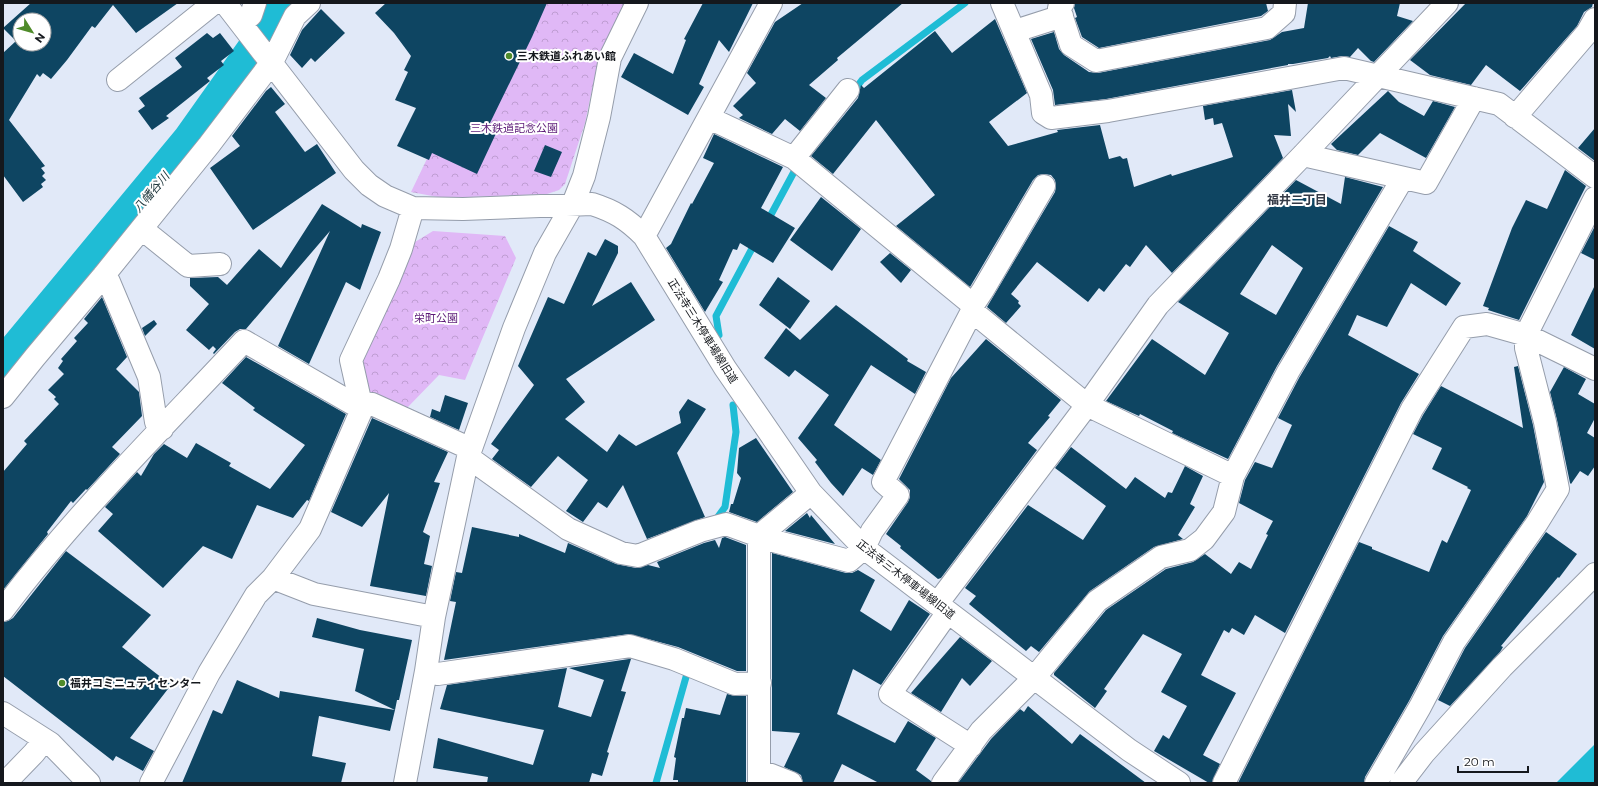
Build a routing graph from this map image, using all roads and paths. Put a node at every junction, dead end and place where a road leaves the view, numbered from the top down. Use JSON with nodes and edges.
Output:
{"nodes":[{"id":1,"x":214,"y":3,"type":"edge"},
{"id":2,"x":226,"y":3,"type":"edge"},
{"id":3,"x":256,"y":3,"type":"edge"},
{"id":4,"x":309,"y":3,"type":"edge"},
{"id":5,"x":636,"y":3,"type":"edge"},
{"id":6,"x":771,"y":3,"type":"edge"},
{"id":7,"x":1002,"y":3,"type":"edge"},
{"id":8,"x":1284,"y":3,"type":"edge"},
{"id":9,"x":1448,"y":3,"type":"edge"},
{"id":10,"x":1062,"y":10,"type":"edge"},
{"id":11,"x":1595,"y":19,"type":"edge"},
{"id":12,"x":247,"y":30,"type":"junction"},
{"id":13,"x":1014,"y":31,"type":"junction"},
{"id":14,"x":272,"y":62,"type":"junction"},
{"id":15,"x":1378,"y":77,"type":"junction"},
{"id":16,"x":118,"y":80,"type":"dead end"},
{"id":17,"x":848,"y":90,"type":"dead end"},
{"id":18,"x":1474,"y":98,"type":"junction"},
{"id":19,"x":1515,"y":117,"type":"junction"},
{"id":20,"x":709,"y":118,"type":"junction"},
{"id":21,"x":1303,"y":156,"type":"junction"},
{"id":22,"x":794,"y":158,"type":"junction"},
{"id":23,"x":1595,"y":177,"type":"edge"},
{"id":24,"x":1403,"y":178,"type":"junction"},
{"id":25,"x":1044,"y":186,"type":"dead end"},
{"id":26,"x":1595,"y":198,"type":"edge"},
{"id":27,"x":573,"y":204,"type":"junction"},
{"id":28,"x":412,"y":208,"type":"junction"},
{"id":29,"x":142,"y":228,"type":"junction"},
{"id":30,"x":644,"y":236,"type":"junction"},
{"id":31,"x":220,"y":264,"type":"dead end"},
{"id":32,"x":104,"y":275,"type":"junction"},
{"id":33,"x":972,"y":308,"type":"junction"},
{"id":34,"x":1526,"y":335,"type":"junction"},
{"id":35,"x":1595,"y":369,"type":"edge"},
{"id":36,"x":3,"y":397,"type":"edge"},
{"id":37,"x":1086,"y":405,"type":"junction"},
{"id":38,"x":361,"y":406,"type":"junction"},
{"id":39,"x":162,"y":429,"type":"junction"},
{"id":40,"x":470,"y":453,"type":"junction"},
{"id":41,"x":1233,"y":476,"type":"junction"},
{"id":42,"x":811,"y":493,"type":"junction"},
{"id":43,"x":759,"y":536,"type":"junction"},
{"id":44,"x":864,"y":548,"type":"junction"},
{"id":45,"x":1595,"y":574,"type":"edge"},
{"id":46,"x":273,"y":578,"type":"junction"},
{"id":47,"x":942,"y":608,"type":"junction"},
{"id":48,"x":3,"y":610,"type":"edge"},
{"id":49,"x":434,"y":617,"type":"junction"},
{"id":50,"x":426,"y":671,"type":"junction"},
{"id":51,"x":1034,"y":678,"type":"junction"},
{"id":52,"x":760,"y":684,"type":"junction"},
{"id":53,"x":3,"y":713,"type":"edge"},
{"id":54,"x":44,"y":740,"type":"junction"},
{"id":55,"x":971,"y":746,"type":"junction"},
{"id":56,"x":759,"y":778,"type":"edge"},
{"id":57,"x":5,"y":783,"type":"edge"},
{"id":58,"x":89,"y":783,"type":"edge"},
{"id":59,"x":151,"y":783,"type":"edge"},
{"id":60,"x":405,"y":783,"type":"edge"},
{"id":61,"x":791,"y":783,"type":"edge"},
{"id":62,"x":943,"y":783,"type":"edge"},
{"id":63,"x":1179,"y":783,"type":"edge"},
{"id":64,"x":1224,"y":783,"type":"edge"},
{"id":65,"x":1376,"y":783,"type":"edge"},
{"id":66,"x":1401,"y":783,"type":"edge"}],
"edges":[{"from":1,"to":16,"type":"street"},
{"from":2,"to":12,"type":"street"},
{"from":3,"to":12,"type":"street"},
{"from":4,"to":14,"type":"street"},
{"from":5,"to":27,"type":"street"},
{"from":6,"to":20,"type":"street"},
{"from":7,"to":13,"type":"street"},
{"from":8,"to":10,"type":"street"},
{"from":9,"to":15,"type":"street"},
{"from":10,"to":13,"type":"street"},
{"from":11,"to":19,"type":"street"},
{"from":12,"to":14,"type":"street"},
{"from":13,"to":15,"type":"street"},
{"from":14,"to":28,"type":"street"},
{"from":14,"to":29,"type":"street"},
{"from":15,"to":18,"type":"street"},
{"from":15,"to":21,"type":"street"},
{"from":17,"to":22,"type":"street"},
{"from":18,"to":19,"type":"street"},
{"from":18,"to":24,"type":"street"},
{"from":19,"to":23,"type":"street"},
{"from":20,"to":22,"type":"street"},
{"from":20,"to":30,"type":"street"},
{"from":21,"to":24,"type":"street"},
{"from":21,"to":37,"type":"street"},
{"from":22,"to":33,"type":"street"},
{"from":24,"to":41,"type":"street"},
{"from":25,"to":33,"type":"street"},
{"from":26,"to":34,"type":"street"},
{"from":27,"to":28,"type":"street","name":"正法寺三木停車場線旧道"},
{"from":27,"to":30,"type":"street","name":"正法寺三木停車場線旧道"},
{"from":27,"to":40,"type":"street"},
{"from":28,"to":38,"type":"street"},
{"from":29,"to":31,"type":"street"},
{"from":29,"to":32,"type":"street"},
{"from":30,"to":42,"type":"street","name":"正法寺三木停車場線旧道"},
{"from":32,"to":36,"type":"street"},
{"from":32,"to":39,"type":"street"},
{"from":33,"to":37,"type":"street"},
{"from":33,"to":44,"type":"street"},
{"from":34,"to":35,"type":"street"},
{"from":34,"to":64,"type":"street"},
{"from":34,"to":65,"type":"street"},
{"from":37,"to":41,"type":"street"},
{"from":37,"to":47,"type":"street"},
{"from":38,"to":39,"type":"street"},
{"from":38,"to":40,"type":"street"},
{"from":38,"to":46,"type":"street"},
{"from":39,"to":48,"type":"street"},
{"from":40,"to":43,"type":"street"},
{"from":40,"to":49,"type":"street"},
{"from":41,"to":51,"type":"street"},
{"from":42,"to":43,"type":"street"},
{"from":42,"to":44,"type":"street","name":"正法寺三木停車場線旧道"},
{"from":43,"to":44,"type":"street"},
{"from":43,"to":52,"type":"street"},
{"from":44,"to":47,"type":"street","name":"正法寺三木停車場線旧道"},
{"from":45,"to":66,"type":"street"},
{"from":46,"to":49,"type":"street"},
{"from":46,"to":59,"type":"street"},
{"from":47,"to":51,"type":"street","name":"正法寺三木停車場線旧道"},
{"from":47,"to":55,"type":"street"},
{"from":49,"to":50,"type":"street"},
{"from":50,"to":52,"type":"street"},
{"from":50,"to":60,"type":"street"},
{"from":51,"to":55,"type":"street"},
{"from":51,"to":63,"type":"street","name":"正法寺三木停車場線旧道"},
{"from":52,"to":56,"type":"street"},
{"from":53,"to":54,"type":"street"},
{"from":54,"to":57,"type":"street"},
{"from":54,"to":58,"type":"street"},
{"from":55,"to":62,"type":"street"},
{"from":56,"to":61,"type":"street"}]}
